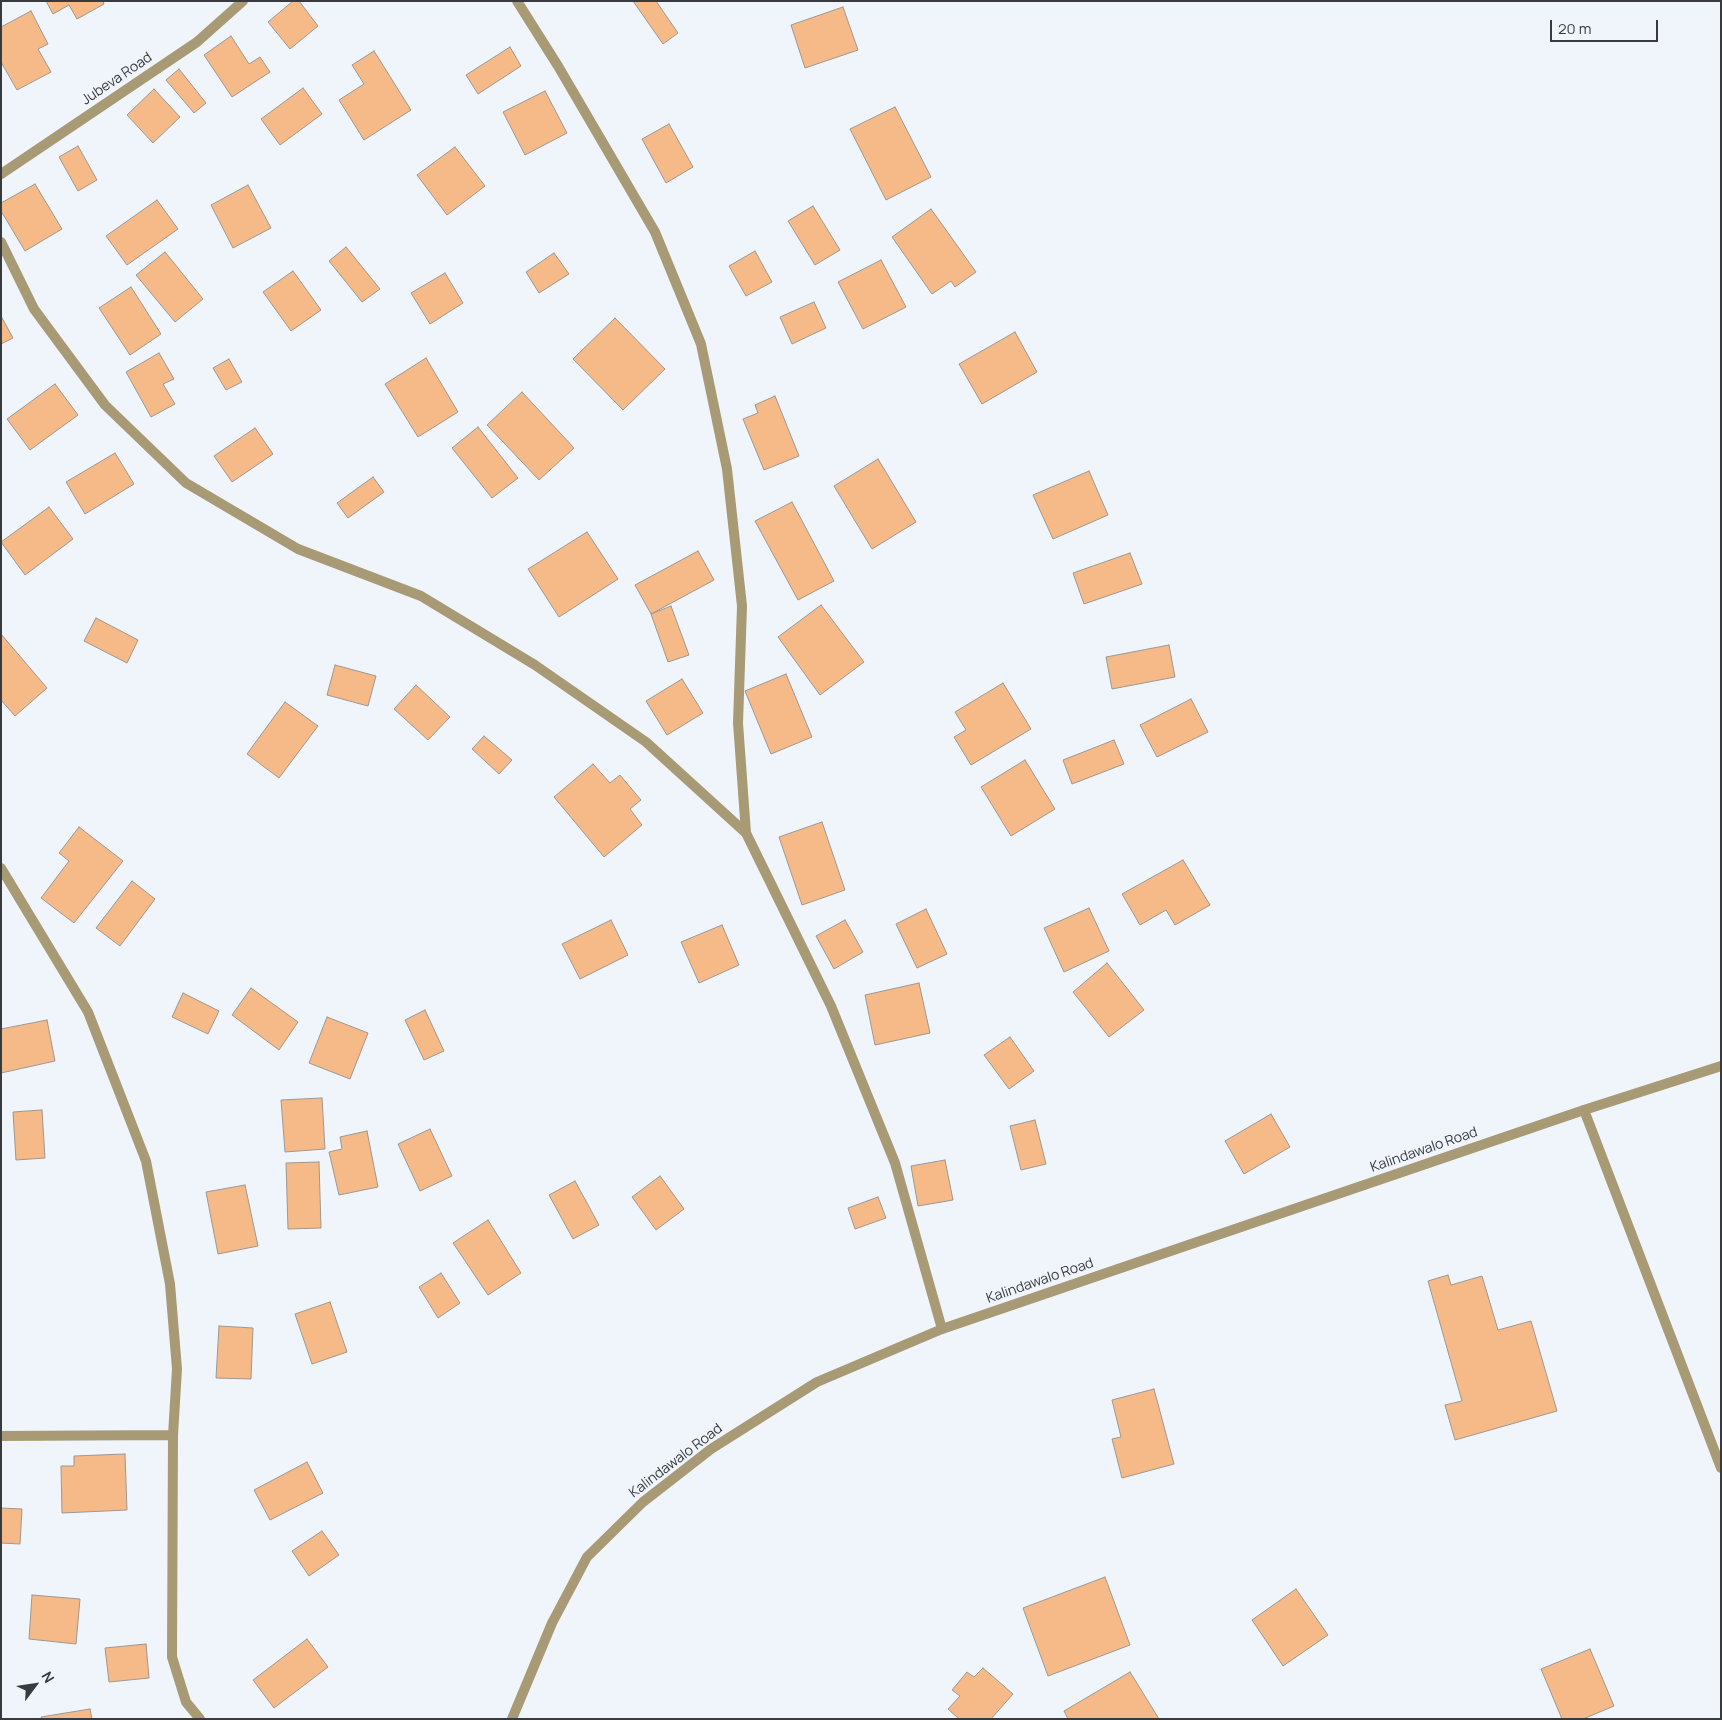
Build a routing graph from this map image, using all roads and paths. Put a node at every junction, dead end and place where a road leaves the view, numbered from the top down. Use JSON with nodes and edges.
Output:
{"nodes":[{"id":1,"x":243,"y":1,"type":"edge"},
{"id":2,"x":516,"y":1,"type":"edge"},
{"id":3,"x":1,"y":174,"type":"edge"},
{"id":4,"x":1,"y":242,"type":"edge"},
{"id":5,"x":746,"y":833,"type":"junction"},
{"id":6,"x":1,"y":868,"type":"edge"},
{"id":7,"x":1721,"y":1066,"type":"edge"},
{"id":8,"x":1584,"y":1110,"type":"junction"},
{"id":9,"x":942,"y":1329,"type":"junction"},
{"id":10,"x":173,"y":1435,"type":"junction"},
{"id":11,"x":1,"y":1436,"type":"edge"},
{"id":12,"x":1721,"y":1468,"type":"edge"},
{"id":13,"x":200,"y":1719,"type":"edge"},
{"id":14,"x":512,"y":1719,"type":"edge"}],
"edges":[{"from":1,"to":3,"type":"street","name":"Jubeva Road"},
{"from":2,"to":5,"type":"street"},
{"from":4,"to":5,"type":"street"},
{"from":5,"to":9,"type":"street"},
{"from":6,"to":10,"type":"street"},
{"from":7,"to":8,"type":"street","name":"Kalindawalo Road"},
{"from":8,"to":9,"type":"street","name":"Kalindawalo Road"},
{"from":8,"to":12,"type":"street"},
{"from":9,"to":14,"type":"street","name":"Kalindawalo Road"},
{"from":10,"to":11,"type":"street"},
{"from":10,"to":13,"type":"street"}]}
